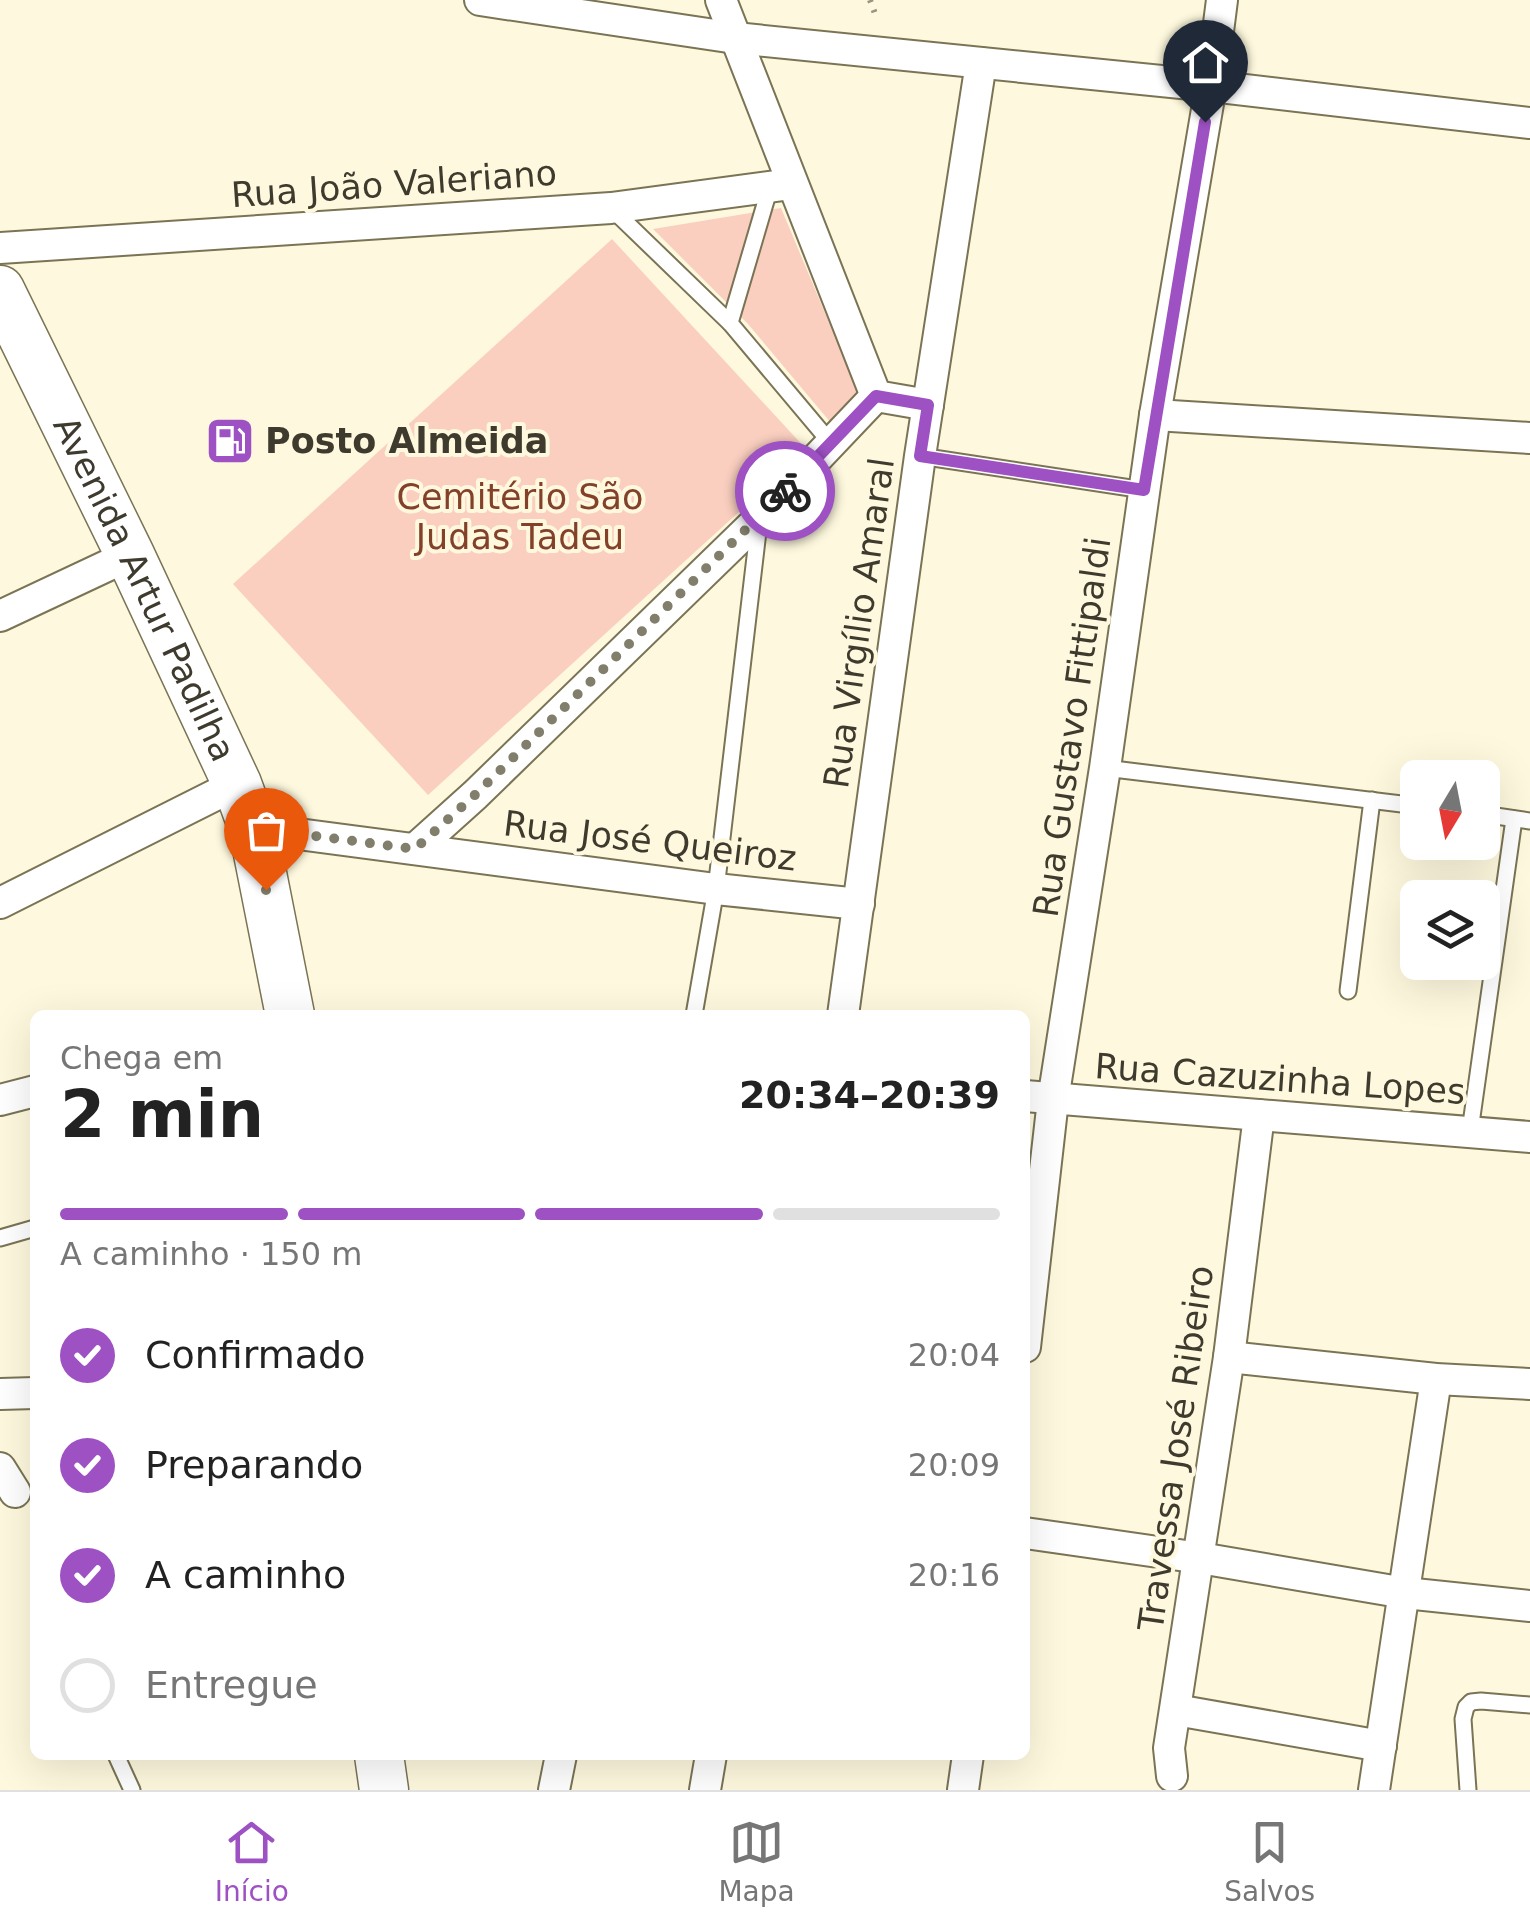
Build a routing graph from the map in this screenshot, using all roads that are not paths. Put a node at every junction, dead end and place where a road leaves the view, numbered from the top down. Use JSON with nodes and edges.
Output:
{"nodes":[{"id":1,"x":480,"y":0,"type":"edge"},
{"id":2,"x":720,"y":0,"type":"edge"},
{"id":3,"x":1222,"y":0,"type":"edge"},
{"id":4,"x":735,"y":38,"type":"junction"},
{"id":5,"x":981,"y":63,"type":"junction"},
{"id":6,"x":1211,"y":86,"type":"junction"},
{"id":7,"x":1530,"y":123,"type":"edge"},
{"id":8,"x":780,"y":185,"type":"junction"},
{"id":9,"x":611,"y":208,"type":"junction"},
{"id":10,"x":0,"y":248,"type":"edge"},
{"id":11,"x":3,"y":306,"type":"edge"},
{"id":12,"x":730,"y":324,"type":"junction"},
{"id":13,"x":876,"y":396,"type":"junction"},
{"id":14,"x":928,"y":405,"type":"junction"},
{"id":15,"x":1155,"y":414,"type":"junction"},
{"id":16,"x":1530,"y":438,"type":"edge"},
{"id":17,"x":830,"y":442,"type":"junction"},
{"id":18,"x":920,"y":456,"type":"junction"},
{"id":19,"x":1144,"y":490,"type":"junction"},
{"id":20,"x":760,"y":518,"type":"junction"},
{"id":21,"x":130,"y":555,"type":"junction"},
{"id":22,"x":0,"y":616,"type":"edge"},
{"id":23,"x":1105,"y":768,"type":"junction"},
{"id":24,"x":236,"y":784,"type":"junction"},
{"id":25,"x":1372,"y":800,"type":"junction"},
{"id":26,"x":1400,"y":804,"type":"edge"},
{"id":27,"x":1522,"y":820,"type":"edge"},
{"id":28,"x":254,"y":828,"type":"junction"},
{"id":29,"x":415,"y":849,"type":"junction"},
{"id":30,"x":716,"y":890,"type":"junction"},
{"id":31,"x":0,"y":904,"type":"edge"},
{"id":32,"x":858,"y":904,"type":"junction"},
{"id":33,"x":1348,"y":991,"type":"dead end"},
{"id":34,"x":289,"y":1010,"type":"edge"},
{"id":35,"x":695,"y":1010,"type":"edge"},
{"id":36,"x":844,"y":1010,"type":"edge"},
{"id":37,"x":30,"y":1092,"type":"edge"},
{"id":38,"x":1039,"y":1098,"type":"edge"},
{"id":39,"x":0,"y":1100,"type":"edge"},
{"id":40,"x":1260,"y":1116,"type":"junction"},
{"id":41,"x":1470,"y":1131,"type":"junction"},
{"id":42,"x":1530,"y":1137,"type":"edge"},
{"id":43,"x":30,"y":1229,"type":"edge"},
{"id":44,"x":0,"y":1238,"type":"edge"},
{"id":45,"x":1030,"y":1258,"type":"edge"},
{"id":46,"x":1229,"y":1357,"type":"junction"},
{"id":47,"x":1436,"y":1379,"type":"junction"},
{"id":48,"x":1530,"y":1384,"type":"edge"},
{"id":49,"x":30,"y":1393,"type":"edge"},
{"id":50,"x":0,"y":1394,"type":"edge"},
{"id":51,"x":1030,"y":1533,"type":"edge"},
{"id":52,"x":1200,"y":1558,"type":"junction"},
{"id":53,"x":1406,"y":1593,"type":"junction"},
{"id":54,"x":1530,"y":1606,"type":"edge"},
{"id":55,"x":1530,"y":1705,"type":"edge"},
{"id":56,"x":1176,"y":1710,"type":"junction"},
{"id":57,"x":1381,"y":1746,"type":"junction"},
{"id":58,"x":118,"y":1760,"type":"edge"},
{"id":59,"x":380,"y":1760,"type":"edge"},
{"id":60,"x":559,"y":1760,"type":"edge"},
{"id":61,"x":710,"y":1760,"type":"edge"},
{"id":62,"x":967,"y":1760,"type":"edge"},
{"id":63,"x":1174,"y":1783,"type":"edge"},
{"id":64,"x":132,"y":1790,"type":"edge"},
{"id":65,"x":384,"y":1790,"type":"edge"},
{"id":66,"x":554,"y":1790,"type":"edge"},
{"id":67,"x":705,"y":1790,"type":"edge"},
{"id":68,"x":963,"y":1790,"type":"edge"},
{"id":69,"x":1374,"y":1790,"type":"edge"},
{"id":70,"x":1468,"y":1790,"type":"edge"}],
"edges":[{"from":1,"to":4,"type":"street"},
{"from":2,"to":4,"type":"street"},
{"from":3,"to":6,"type":"street","name":"Rua Gustavo Fittipaldi"},
{"from":4,"to":5,"type":"street"},
{"from":4,"to":8,"type":"street"},
{"from":5,"to":6,"type":"street"},
{"from":5,"to":14,"type":"street","name":"Rua Virgílio Amaral"},
{"from":6,"to":7,"type":"street"},
{"from":6,"to":15,"type":"street","name":"Rua Gustavo Fittipaldi"},
{"from":8,"to":9,"type":"street","name":"Rua João Valeriano"},
{"from":8,"to":12,"type":"lane"},
{"from":8,"to":13,"type":"street"},
{"from":9,"to":10,"type":"street","name":"Rua João Valeriano"},
{"from":9,"to":12,"type":"lane"},
{"from":11,"to":21,"type":"main road","name":"Avenida Artur Padilha"},
{"from":12,"to":17,"type":"lane"},
{"from":13,"to":14,"type":"street"},
{"from":13,"to":17,"type":"street"},
{"from":14,"to":18,"type":"street","name":"Rua Virgílio Amaral"},
{"from":15,"to":16,"type":"street"},
{"from":15,"to":19,"type":"street","name":"Rua Gustavo Fittipaldi"},
{"from":17,"to":20,"type":"street"},
{"from":18,"to":19,"type":"lane"},
{"from":18,"to":32,"type":"street","name":"Rua Virgílio Amaral"},
{"from":19,"to":23,"type":"street","name":"Rua Gustavo Fittipaldi"},
{"from":20,"to":29,"type":"street"},
{"from":20,"to":30,"type":"lane"},
{"from":21,"to":22,"type":"street"},
{"from":21,"to":24,"type":"main road","name":"Avenida Artur Padilha"},
{"from":23,"to":25,"type":"lane"},
{"from":23,"to":38,"type":"street","name":"Rua Gustavo Fittipaldi"},
{"from":24,"to":28,"type":"main road","name":"Avenida Artur Padilha"},
{"from":24,"to":31,"type":"street"},
{"from":25,"to":26,"type":"lane"},
{"from":25,"to":33,"type":"lane"},
{"from":27,"to":41,"type":"lane"},
{"from":28,"to":29,"type":"street","name":"Rua José Queiroz"},
{"from":28,"to":34,"type":"main road","name":"Avenida Artur Padilha"},
{"from":29,"to":30,"type":"street","name":"Rua José Queiroz"},
{"from":30,"to":32,"type":"street","name":"Rua José Queiroz"},
{"from":30,"to":35,"type":"lane"},
{"from":32,"to":36,"type":"street","name":"Rua Virgílio Amaral"},
{"from":37,"to":39,"type":"street"},
{"from":38,"to":40,"type":"street","name":"Rua Cazuzinha Lopes"},
{"from":38,"to":45,"type":"street","name":"Rua Gustavo Fittipaldi"},
{"from":40,"to":41,"type":"street","name":"Rua Cazuzinha Lopes"},
{"from":40,"to":46,"type":"street","name":"Travessa José Ribeiro"},
{"from":41,"to":42,"type":"street","name":"Rua Cazuzinha Lopes"},
{"from":43,"to":44,"type":"lane"},
{"from":46,"to":47,"type":"street"},
{"from":46,"to":52,"type":"street","name":"Travessa José Ribeiro"},
{"from":47,"to":48,"type":"street"},
{"from":47,"to":53,"type":"street"},
{"from":49,"to":50,"type":"street"},
{"from":51,"to":52,"type":"street"},
{"from":52,"to":53,"type":"street"},
{"from":52,"to":56,"type":"street","name":"Travessa José Ribeiro"},
{"from":53,"to":54,"type":"street"},
{"from":53,"to":57,"type":"street"},
{"from":55,"to":70,"type":"lane"},
{"from":56,"to":57,"type":"street"},
{"from":56,"to":63,"type":"street","name":"Travessa José Ribeiro"},
{"from":57,"to":69,"type":"street"},
{"from":58,"to":64,"type":"lane"},
{"from":59,"to":65,"type":"main road"},
{"from":60,"to":66,"type":"street"},
{"from":61,"to":67,"type":"street"},
{"from":62,"to":68,"type":"street"}]}
